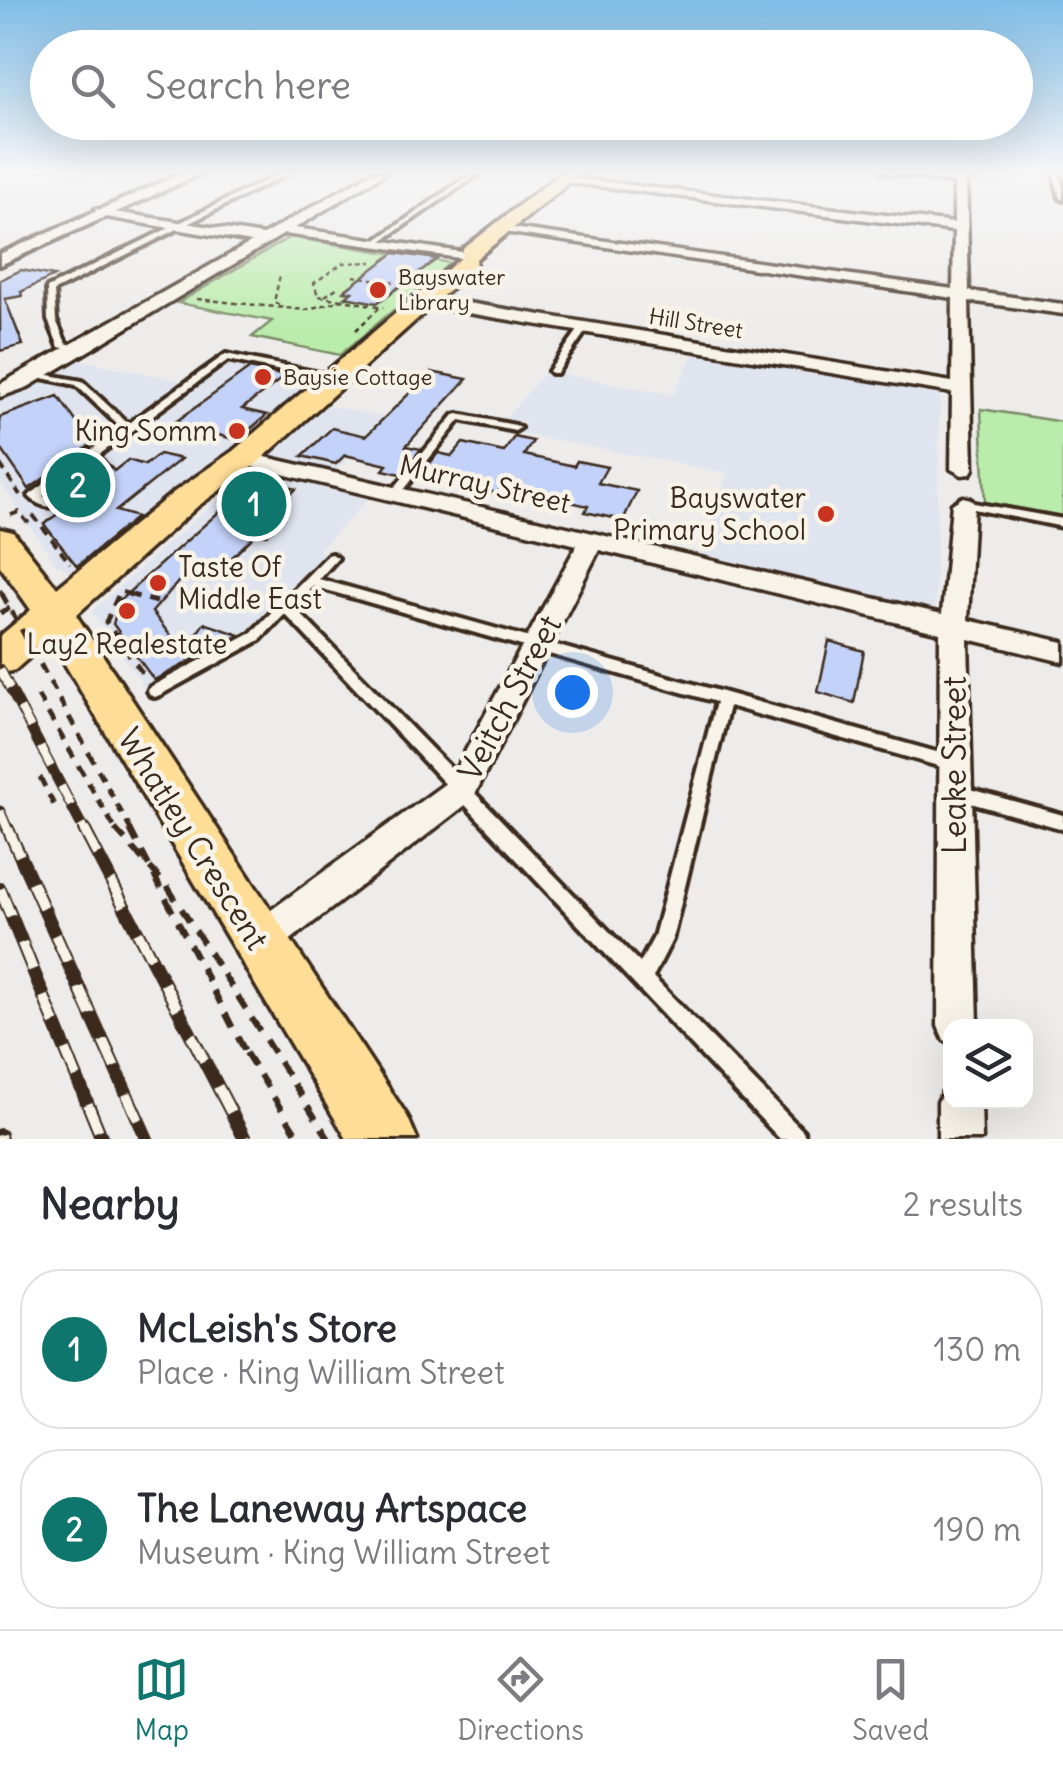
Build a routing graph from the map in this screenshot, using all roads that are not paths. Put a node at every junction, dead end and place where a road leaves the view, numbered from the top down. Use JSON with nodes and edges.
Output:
{"nodes":[{"id":1,"x":75,"y":225,"type":"edge"},
{"id":2,"x":176,"y":225,"type":"edge"},
{"id":3,"x":290,"y":225,"type":"edge"},
{"id":4,"x":401,"y":225,"type":"edge"},
{"id":5,"x":938,"y":225,"type":"edge"},
{"id":6,"x":181,"y":226,"type":"junction"},
{"id":7,"x":511,"y":226,"type":"joint"},
{"id":8,"x":959,"y":228,"type":"joint"},
{"id":9,"x":282,"y":230,"type":"junction"},
{"id":10,"x":266,"y":240,"type":"junction"},
{"id":11,"x":377,"y":242,"type":"junction"},
{"id":12,"x":0,"y":257,"type":"edge"},
{"id":13,"x":470,"y":257,"type":"junction"},
{"id":14,"x":960,"y":295,"type":"junction"},
{"id":15,"x":421,"y":300,"type":"junction"},
{"id":16,"x":1063,"y":309,"type":"edge"},
{"id":17,"x":584,"y":328,"type":"junction"},
{"id":18,"x":79,"y":348,"type":"junction"},
{"id":19,"x":554,"y":370,"type":"dead end"},
{"id":20,"x":36,"y":374,"type":"junction"},
{"id":21,"x":334,"y":380,"type":"junction"},
{"id":22,"x":960,"y":388,"type":"junction"},
{"id":23,"x":0,"y":390,"type":"edge"},
{"id":24,"x":515,"y":428,"type":"dead end"},
{"id":25,"x":128,"y":429,"type":"junction"},
{"id":26,"x":244,"y":458,"type":"junction"},
{"id":27,"x":962,"y":469,"type":"dead end"},
{"id":28,"x":395,"y":494,"type":"junction"},
{"id":29,"x":48,"y":504,"type":"dead end"},
{"id":30,"x":964,"y":504,"type":"joint"},
{"id":31,"x":1063,"y":523,"type":"edge"},
{"id":32,"x":5,"y":528,"type":"edge"},
{"id":33,"x":592,"y":540,"type":"junction"},
{"id":34,"x":332,"y":558,"type":"dead end"},
{"id":35,"x":310,"y":581,"type":"junction"},
{"id":36,"x":285,"y":606,"type":"junction"},
{"id":37,"x":58,"y":619,"type":"junction"},
{"id":38,"x":954,"y":627,"type":"junction"},
{"id":39,"x":538,"y":647,"type":"junction"},
{"id":40,"x":1063,"y":652,"type":"edge"},
{"id":41,"x":0,"y":659,"type":"edge"},
{"id":42,"x":19,"y":688,"type":"edge"},
{"id":43,"x":155,"y":691,"type":"road end"},
{"id":44,"x":724,"y":698,"type":"junction"},
{"id":45,"x":955,"y":778,"type":"junction"},
{"id":46,"x":461,"y":790,"type":"junction"},
{"id":47,"x":1063,"y":822,"type":"edge"},
{"id":48,"x":258,"y":942,"type":"junction"},
{"id":49,"x":642,"y":976,"type":"junction"},
{"id":50,"x":958,"y":1019,"type":"edge"},
{"id":51,"x":960,"y":1109,"type":"edge"},
{"id":52,"x":384,"y":1139,"type":"edge"},
{"id":53,"x":795,"y":1139,"type":"edge"},
{"id":54,"x":960,"y":1139,"type":"edge"}],
"edges":[{"from":1,"to":12,"type":"street"},
{"from":2,"to":6,"type":"street"},
{"from":3,"to":9,"type":"street"},
{"from":4,"to":11,"type":"lane"},
{"from":5,"to":8,"type":"street"},
{"from":6,"to":10,"type":"street"},
{"from":6,"to":18,"type":"lane"},
{"from":7,"to":13,"type":"main road"},
{"from":7,"to":14,"type":"street"},
{"from":8,"to":14,"type":"street"},
{"from":9,"to":10,"type":"street"},
{"from":9,"to":11,"type":"street"},
{"from":10,"to":18,"type":"street"},
{"from":11,"to":13,"type":"street"},
{"from":13,"to":15,"type":"main road"},
{"from":14,"to":16,"type":"street"},
{"from":14,"to":22,"type":"street"},
{"from":15,"to":17,"type":"street","name":"Hill Street"},
{"from":15,"to":21,"type":"main road"},
{"from":17,"to":19,"type":"lane"},
{"from":17,"to":22,"type":"street","name":"Hill Street"},
{"from":18,"to":20,"type":"street"},
{"from":20,"to":23,"type":"street"},
{"from":20,"to":25,"type":"lane"},
{"from":21,"to":25,"type":"lane"},
{"from":21,"to":26,"type":"main road"},
{"from":22,"to":27,"type":"street"},
{"from":24,"to":28,"type":"lane"},
{"from":25,"to":29,"type":"lane"},
{"from":26,"to":28,"type":"street","name":"Murray Street"},
{"from":26,"to":37,"type":"main road"},
{"from":26,"to":37,"type":"main road"},
{"from":28,"to":33,"type":"street","name":"Murray Street"},
{"from":30,"to":31,"type":"lane"},
{"from":30,"to":38,"type":"street","name":"Leake Street"},
{"from":32,"to":37,"type":"main road","name":"Whatley Crescent"},
{"from":33,"to":38,"type":"street","name":"Murray Street"},
{"from":33,"to":39,"type":"street","name":"Veitch Street"},
{"from":34,"to":35,"type":"lane"},
{"from":35,"to":36,"type":"lane"},
{"from":35,"to":39,"type":"lane"},
{"from":36,"to":43,"type":"lane"},
{"from":36,"to":46,"type":"lane"},
{"from":37,"to":41,"type":"main road"},
{"from":37,"to":42,"type":"main road"},
{"from":37,"to":48,"type":"main road","name":"Whatley Crescent"},
{"from":38,"to":40,"type":"street","name":"Murray Street"},
{"from":38,"to":45,"type":"street","name":"Leake Street"},
{"from":39,"to":44,"type":"lane"},
{"from":39,"to":46,"type":"street","name":"Veitch Street"},
{"from":44,"to":45,"type":"lane"},
{"from":44,"to":49,"type":"lane"},
{"from":45,"to":47,"type":"lane"},
{"from":45,"to":50,"type":"street","name":"Leake Street"},
{"from":46,"to":48,"type":"street","name":"Veitch Street"},
{"from":46,"to":49,"type":"lane"},
{"from":48,"to":52,"type":"main road","name":"Whatley Crescent"},
{"from":49,"to":53,"type":"lane"},
{"from":51,"to":54,"type":"street"}]}
